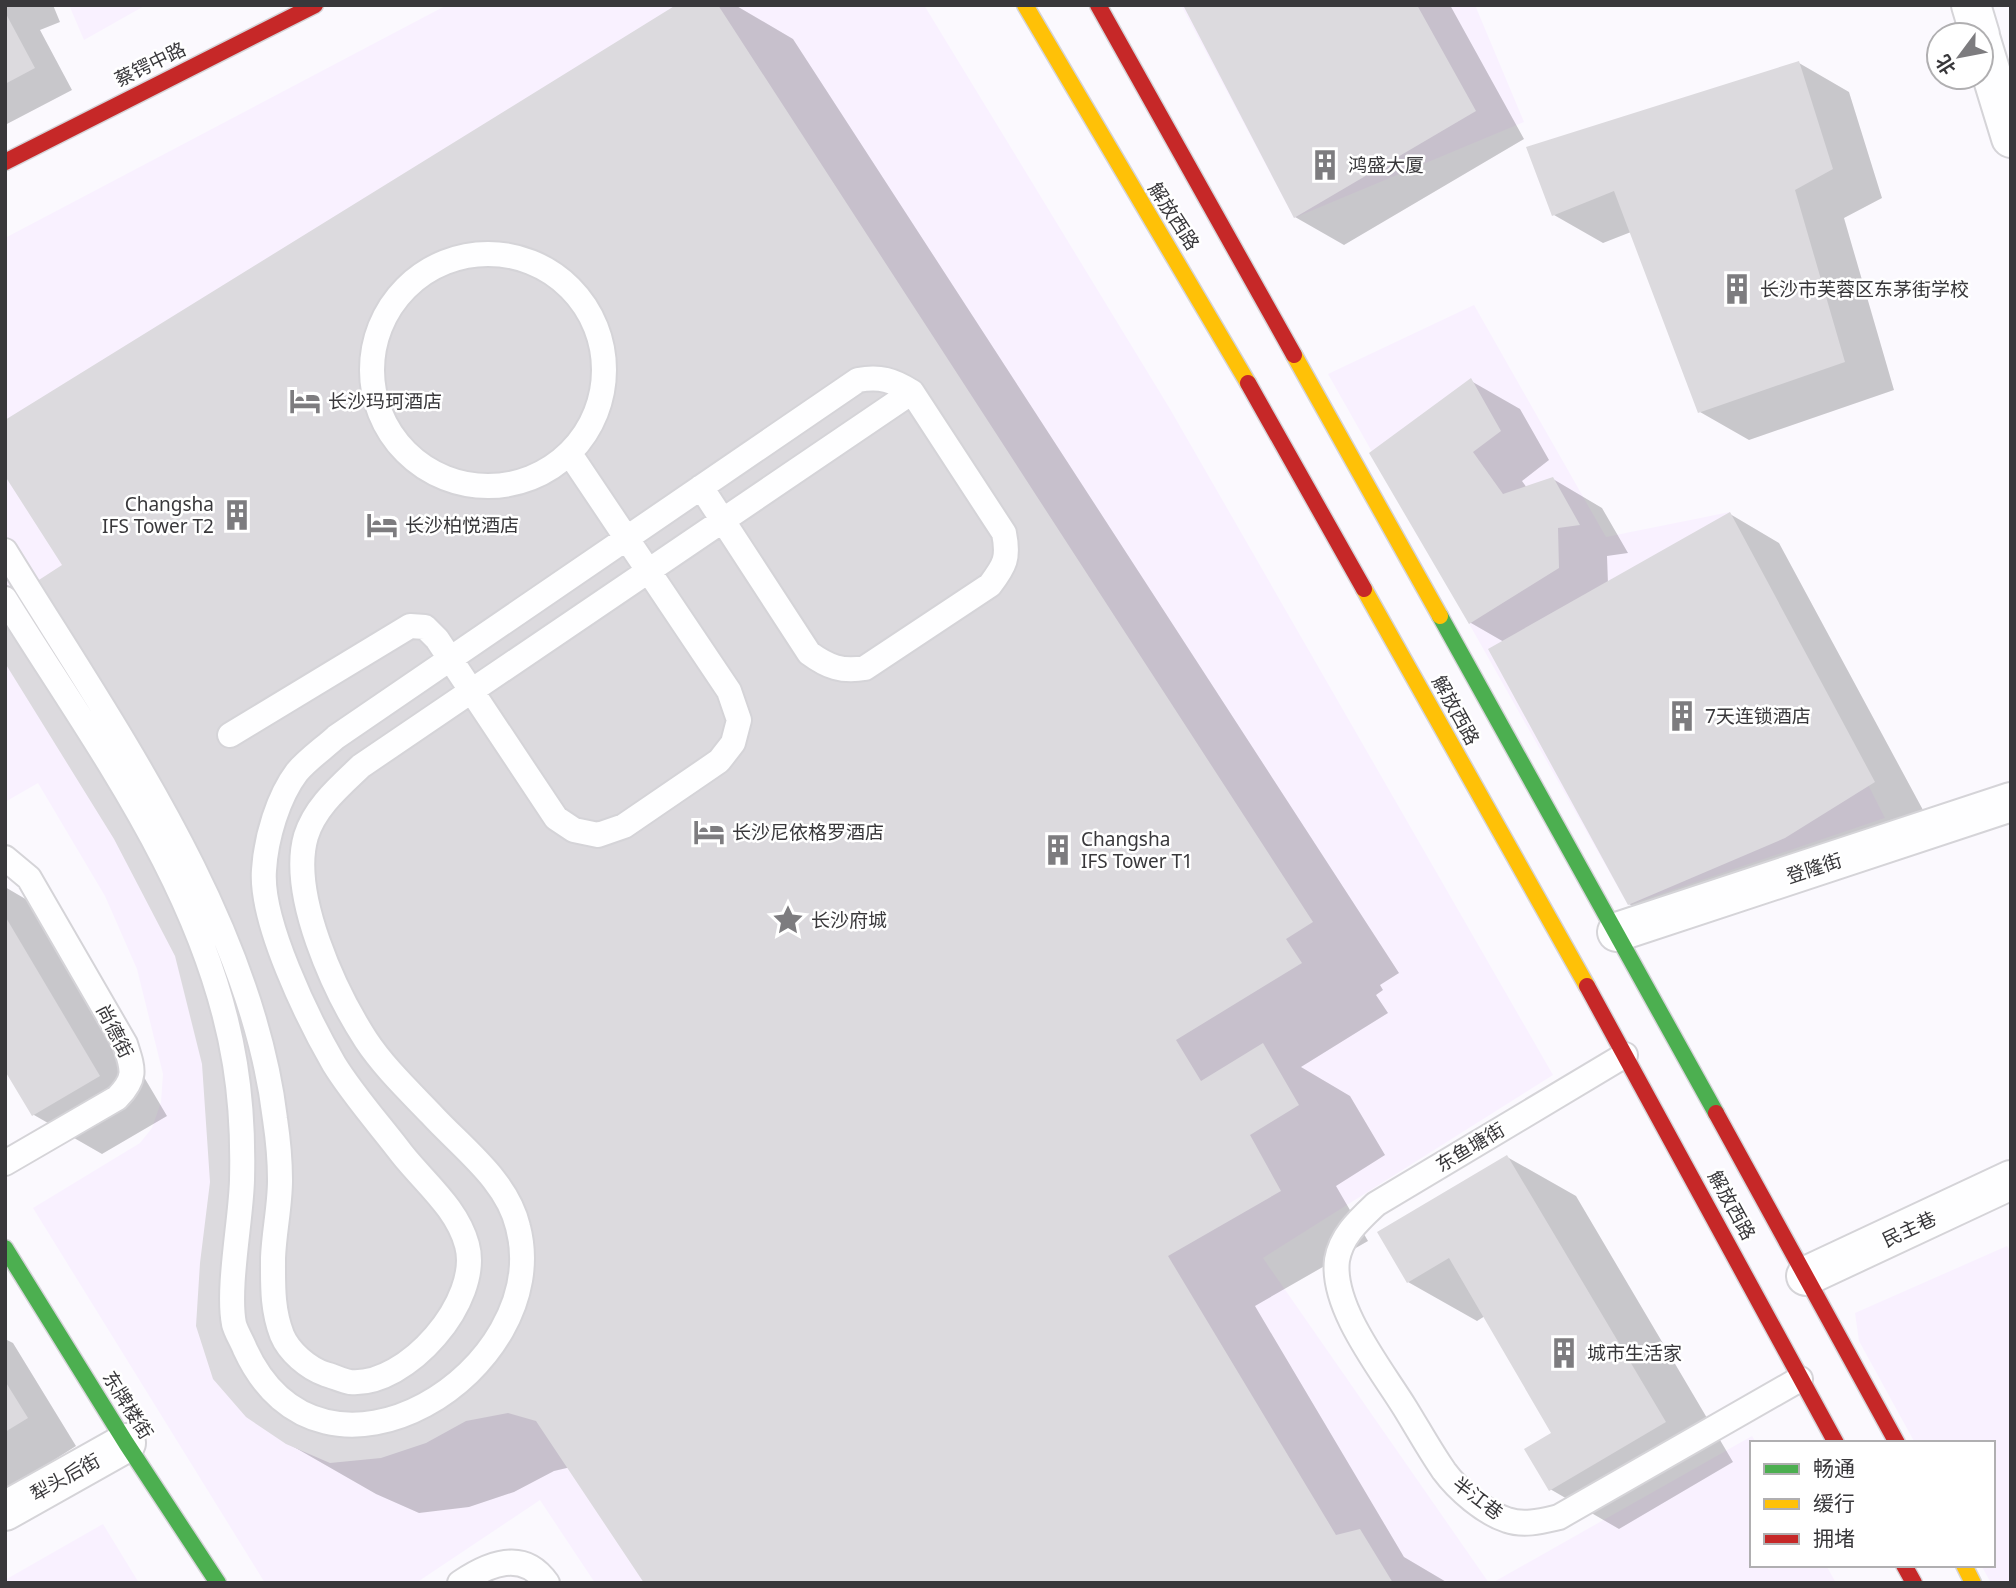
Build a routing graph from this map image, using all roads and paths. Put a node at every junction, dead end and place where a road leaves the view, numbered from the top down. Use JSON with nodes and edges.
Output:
{"nodes":[{"id":1,"x":315,"y":5,"type":"edge"},
{"id":2,"x":1011,"y":5,"type":"edge"},
{"id":3,"x":1025,"y":5,"type":"edge"},
{"id":4,"x":1098,"y":5,"type":"edge"},
{"id":5,"x":1037,"y":26,"type":"junction"},
{"id":6,"x":1995,"y":86,"type":"edge"},
{"id":7,"x":2011,"y":138,"type":"edge"},
{"id":8,"x":5,"y":162,"type":"edge"},
{"id":9,"x":912,"y":392,"type":"junction"},
{"id":10,"x":570,"y":454,"type":"junction"},
{"id":11,"x":701,"y":487,"type":"junction"},
{"id":12,"x":723,"y":520,"type":"junction"},
{"id":13,"x":627,"y":538,"type":"junction"},
{"id":14,"x":5,"y":551,"type":"edge"},
{"id":15,"x":649,"y":571,"type":"junction"},
{"id":16,"x":5,"y":598,"type":"edge"},
{"id":17,"x":449,"y":659,"type":"junction"},
{"id":18,"x":471,"y":691,"type":"junction"},
{"id":19,"x":230,"y":735,"type":"dead end"},
{"id":20,"x":2011,"y":802,"type":"edge"},
{"id":21,"x":5,"y":858,"type":"edge"},
{"id":22,"x":1617,"y":932,"type":"junction"},
{"id":23,"x":1625,"y":1055,"type":"junction"},
{"id":24,"x":5,"y":1163,"type":"edge"},
{"id":25,"x":2011,"y":1180,"type":"edge"},
{"id":26,"x":5,"y":1248,"type":"edge"},
{"id":27,"x":1337,"y":1261,"type":"joint"},
{"id":28,"x":1806,"y":1276,"type":"junction"},
{"id":29,"x":1800,"y":1379,"type":"junction"},
{"id":30,"x":1835,"y":1441,"type":"edge"},
{"id":31,"x":1896,"y":1441,"type":"edge"},
{"id":32,"x":126,"y":1443,"type":"junction"},
{"id":33,"x":5,"y":1511,"type":"edge"},
{"id":34,"x":1905,"y":1567,"type":"edge"},
{"id":35,"x":1965,"y":1567,"type":"edge"},
{"id":36,"x":218,"y":1583,"type":"edge"},
{"id":37,"x":460,"y":1583,"type":"edge"},
{"id":38,"x":547,"y":1583,"type":"edge"},
{"id":39,"x":1914,"y":1583,"type":"edge"},
{"id":40,"x":1973,"y":1583,"type":"edge"}],
"edges":[{"from":1,"to":8,"type":"main road","name":"蔡锷中路"},
{"from":2,"to":5,"type":"main road"},
{"from":3,"to":5,"type":"main road","name":"解放西路"},
{"from":4,"to":22,"type":"main road","name":"解放西路"},
{"from":5,"to":23,"type":"main road","name":"解放西路"},
{"from":6,"to":7,"type":"street"},
{"from":9,"to":11,"type":"lane"},
{"from":9,"to":12,"type":"lane"},
{"from":9,"to":12,"type":"lane"},
{"from":10,"to":10,"type":"lane"},
{"from":10,"to":13,"type":"lane"},
{"from":11,"to":12,"type":"lane"},
{"from":11,"to":13,"type":"lane"},
{"from":12,"to":15,"type":"lane"},
{"from":13,"to":15,"type":"lane"},
{"from":13,"to":17,"type":"lane"},
{"from":14,"to":17,"type":"lane"},
{"from":15,"to":18,"type":"lane"},
{"from":15,"to":18,"type":"lane"},
{"from":16,"to":18,"type":"lane"},
{"from":17,"to":18,"type":"lane"},
{"from":17,"to":19,"type":"lane"},
{"from":20,"to":22,"type":"street","name":"登隆街"},
{"from":21,"to":24,"type":"lane","name":"尚德街"},
{"from":22,"to":28,"type":"main road","name":"解放西路"},
{"from":23,"to":27,"type":"lane","name":"东鱼塘街"},
{"from":23,"to":29,"type":"main road","name":"解放西路"},
{"from":25,"to":28,"type":"street","name":"民主巷"},
{"from":26,"to":32,"type":"main road","name":"东牌楼街"},
{"from":27,"to":29,"type":"lane","name":"半江巷"},
{"from":28,"to":31,"type":"main road","name":"解放西路"},
{"from":29,"to":30,"type":"main road","name":"解放西路"},
{"from":32,"to":33,"type":"street","name":"犁头后街"},
{"from":32,"to":36,"type":"main road","name":"东牌楼街"},
{"from":34,"to":39,"type":"main road"},
{"from":35,"to":40,"type":"main road"},
{"from":37,"to":38,"type":"lane"}]}
